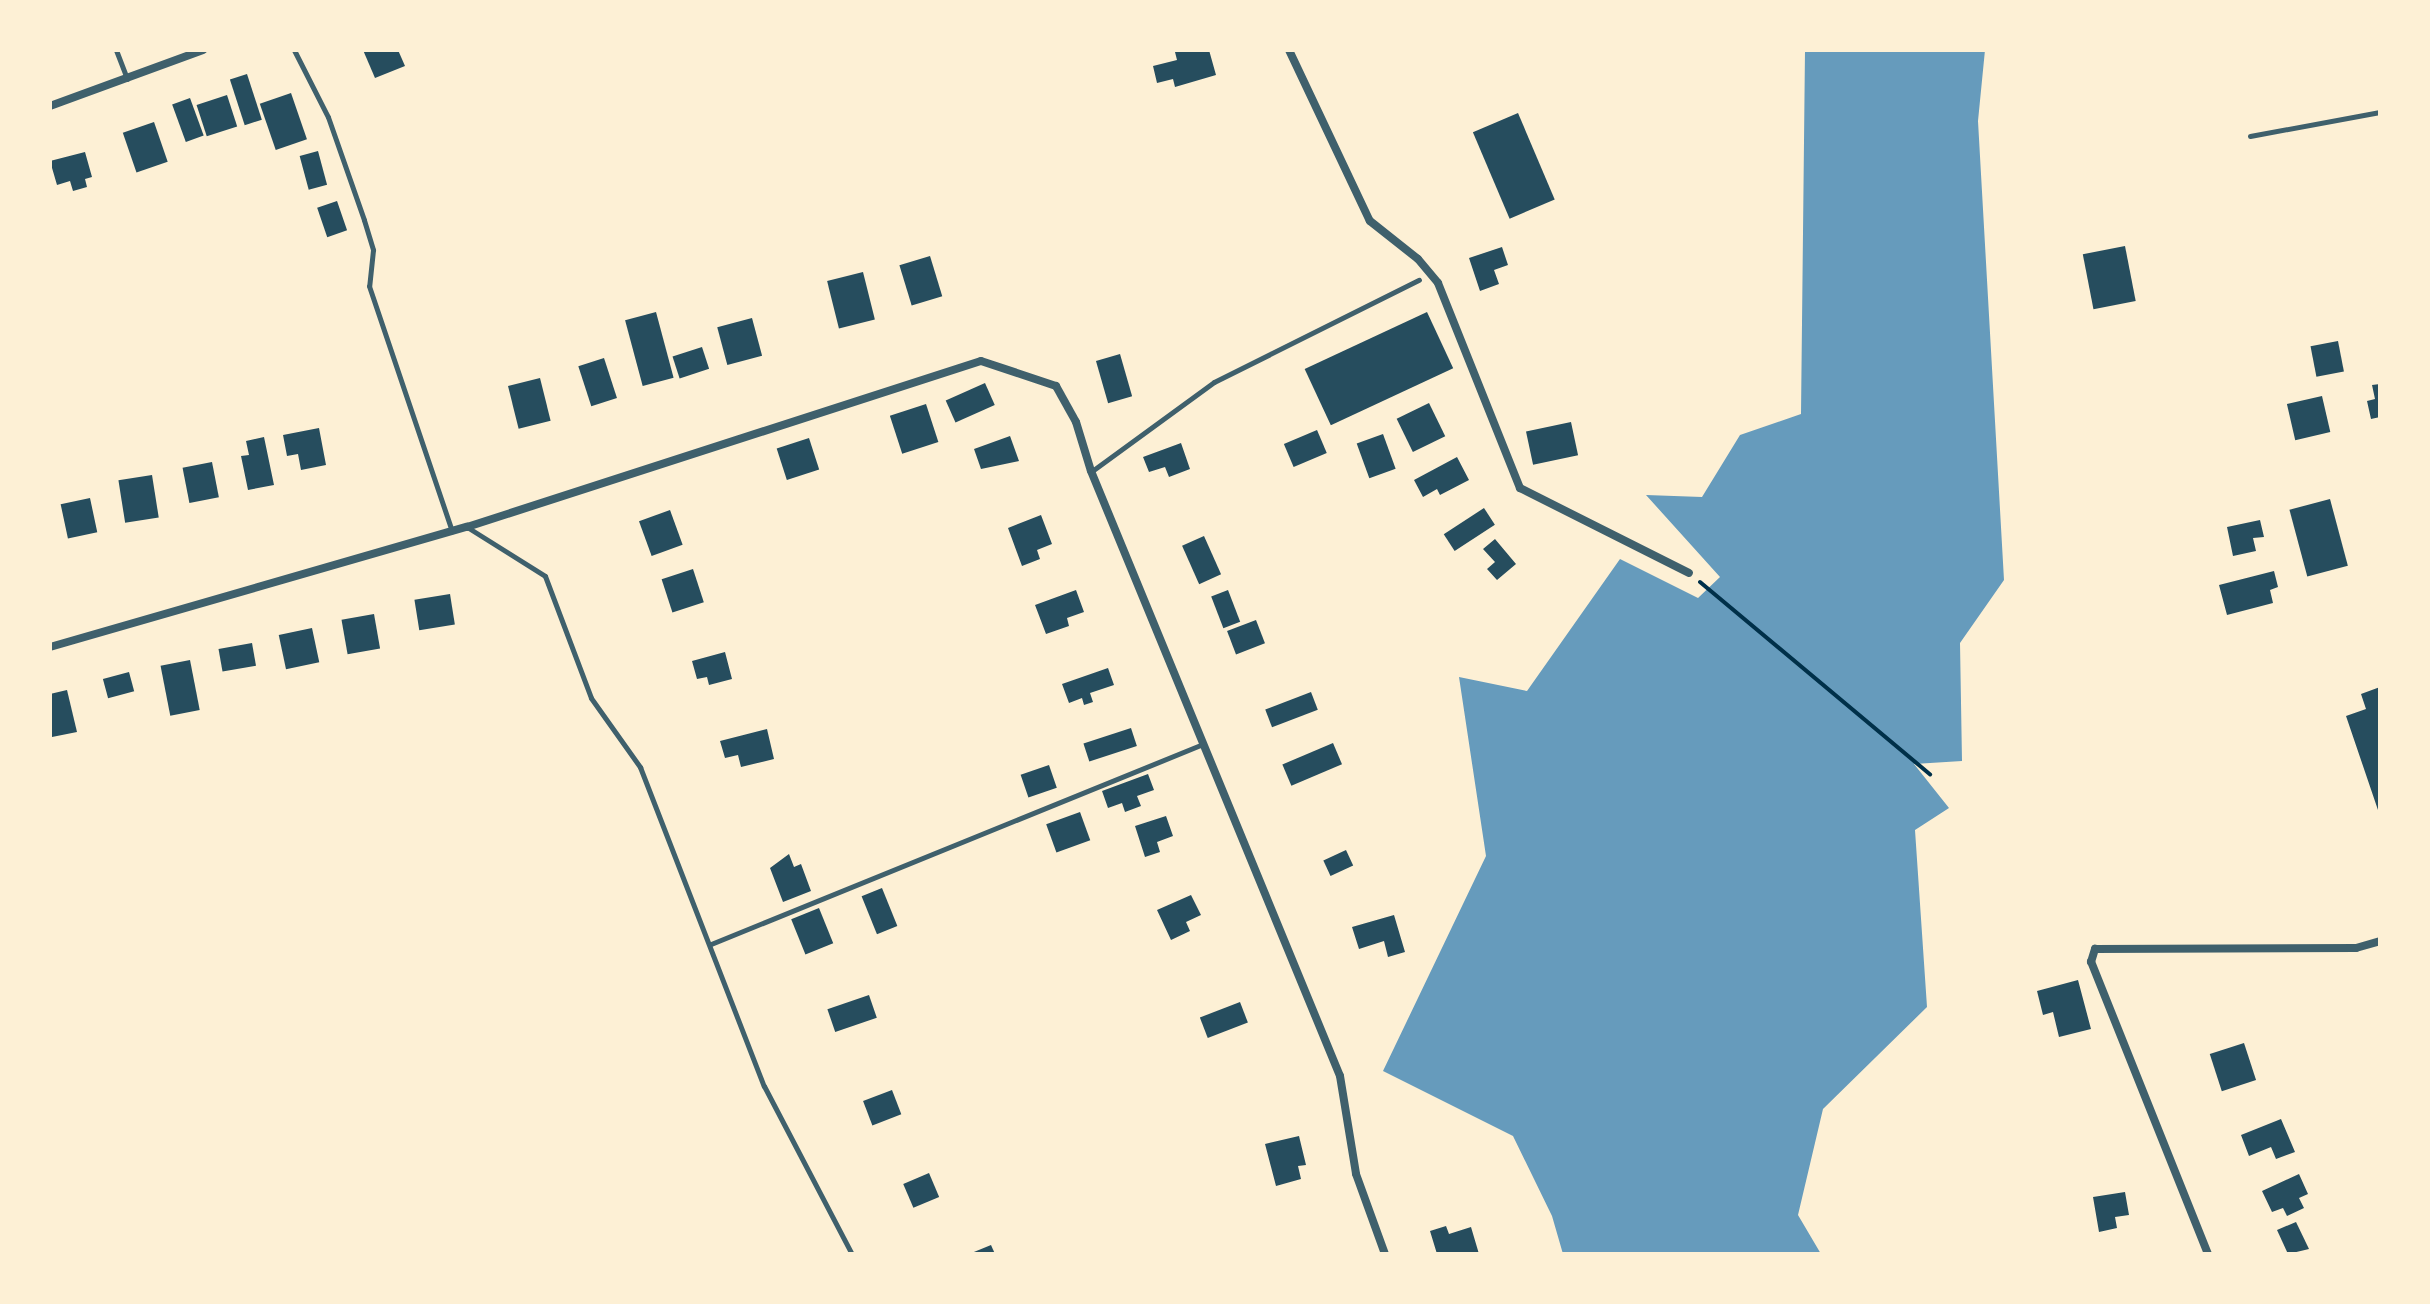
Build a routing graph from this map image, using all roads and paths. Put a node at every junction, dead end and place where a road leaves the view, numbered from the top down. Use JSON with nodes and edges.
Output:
{"nodes":[{"id":1,"x":116,"y":50,"type":"edge"},
{"id":2,"x":203,"y":50,"type":"edge"},
{"id":3,"x":294,"y":50,"type":"edge"},
{"id":4,"x":1289,"y":50,"type":"edge"},
{"id":5,"x":127,"y":80,"type":"junction"},
{"id":6,"x":50,"y":106,"type":"edge"},
{"id":7,"x":2380,"y":112,"type":"edge"},
{"id":8,"x":2250,"y":136,"type":"dead end"},
{"id":9,"x":1419,"y":280,"type":"dead end"},
{"id":10,"x":1091,"y":471,"type":"junction"},
{"id":11,"x":467,"y":527,"type":"junction"},
{"id":12,"x":452,"y":531,"type":"junction"},
{"id":13,"x":1689,"y":573,"type":"joint"},
{"id":14,"x":50,"y":647,"type":"edge"},
{"id":15,"x":1203,"y":744,"type":"junction"},
{"id":16,"x":1930,"y":774,"type":"dead end"},
{"id":17,"x":2380,"y":941,"type":"edge"},
{"id":18,"x":711,"y":944,"type":"junction"},
{"id":19,"x":852,"y":1254,"type":"edge"},
{"id":20,"x":1385,"y":1254,"type":"edge"},
{"id":21,"x":2208,"y":1254,"type":"edge"}],
"edges":[{"from":1,"to":5,"type":"lane"},
{"from":2,"to":5,"type":"street"},
{"from":3,"to":12,"type":"lane"},
{"from":4,"to":13,"type":"street"},
{"from":5,"to":6,"type":"street"},
{"from":7,"to":8,"type":"lane"},
{"from":9,"to":10,"type":"lane"},
{"from":10,"to":11,"type":"street"},
{"from":10,"to":15,"type":"street"},
{"from":11,"to":12,"type":"street"},
{"from":11,"to":18,"type":"lane"},
{"from":12,"to":14,"type":"street"},
{"from":13,"to":16,"type":"path"},
{"from":15,"to":18,"type":"lane"},
{"from":15,"to":20,"type":"street"},
{"from":17,"to":21,"type":"street"},
{"from":18,"to":19,"type":"lane"}]}
